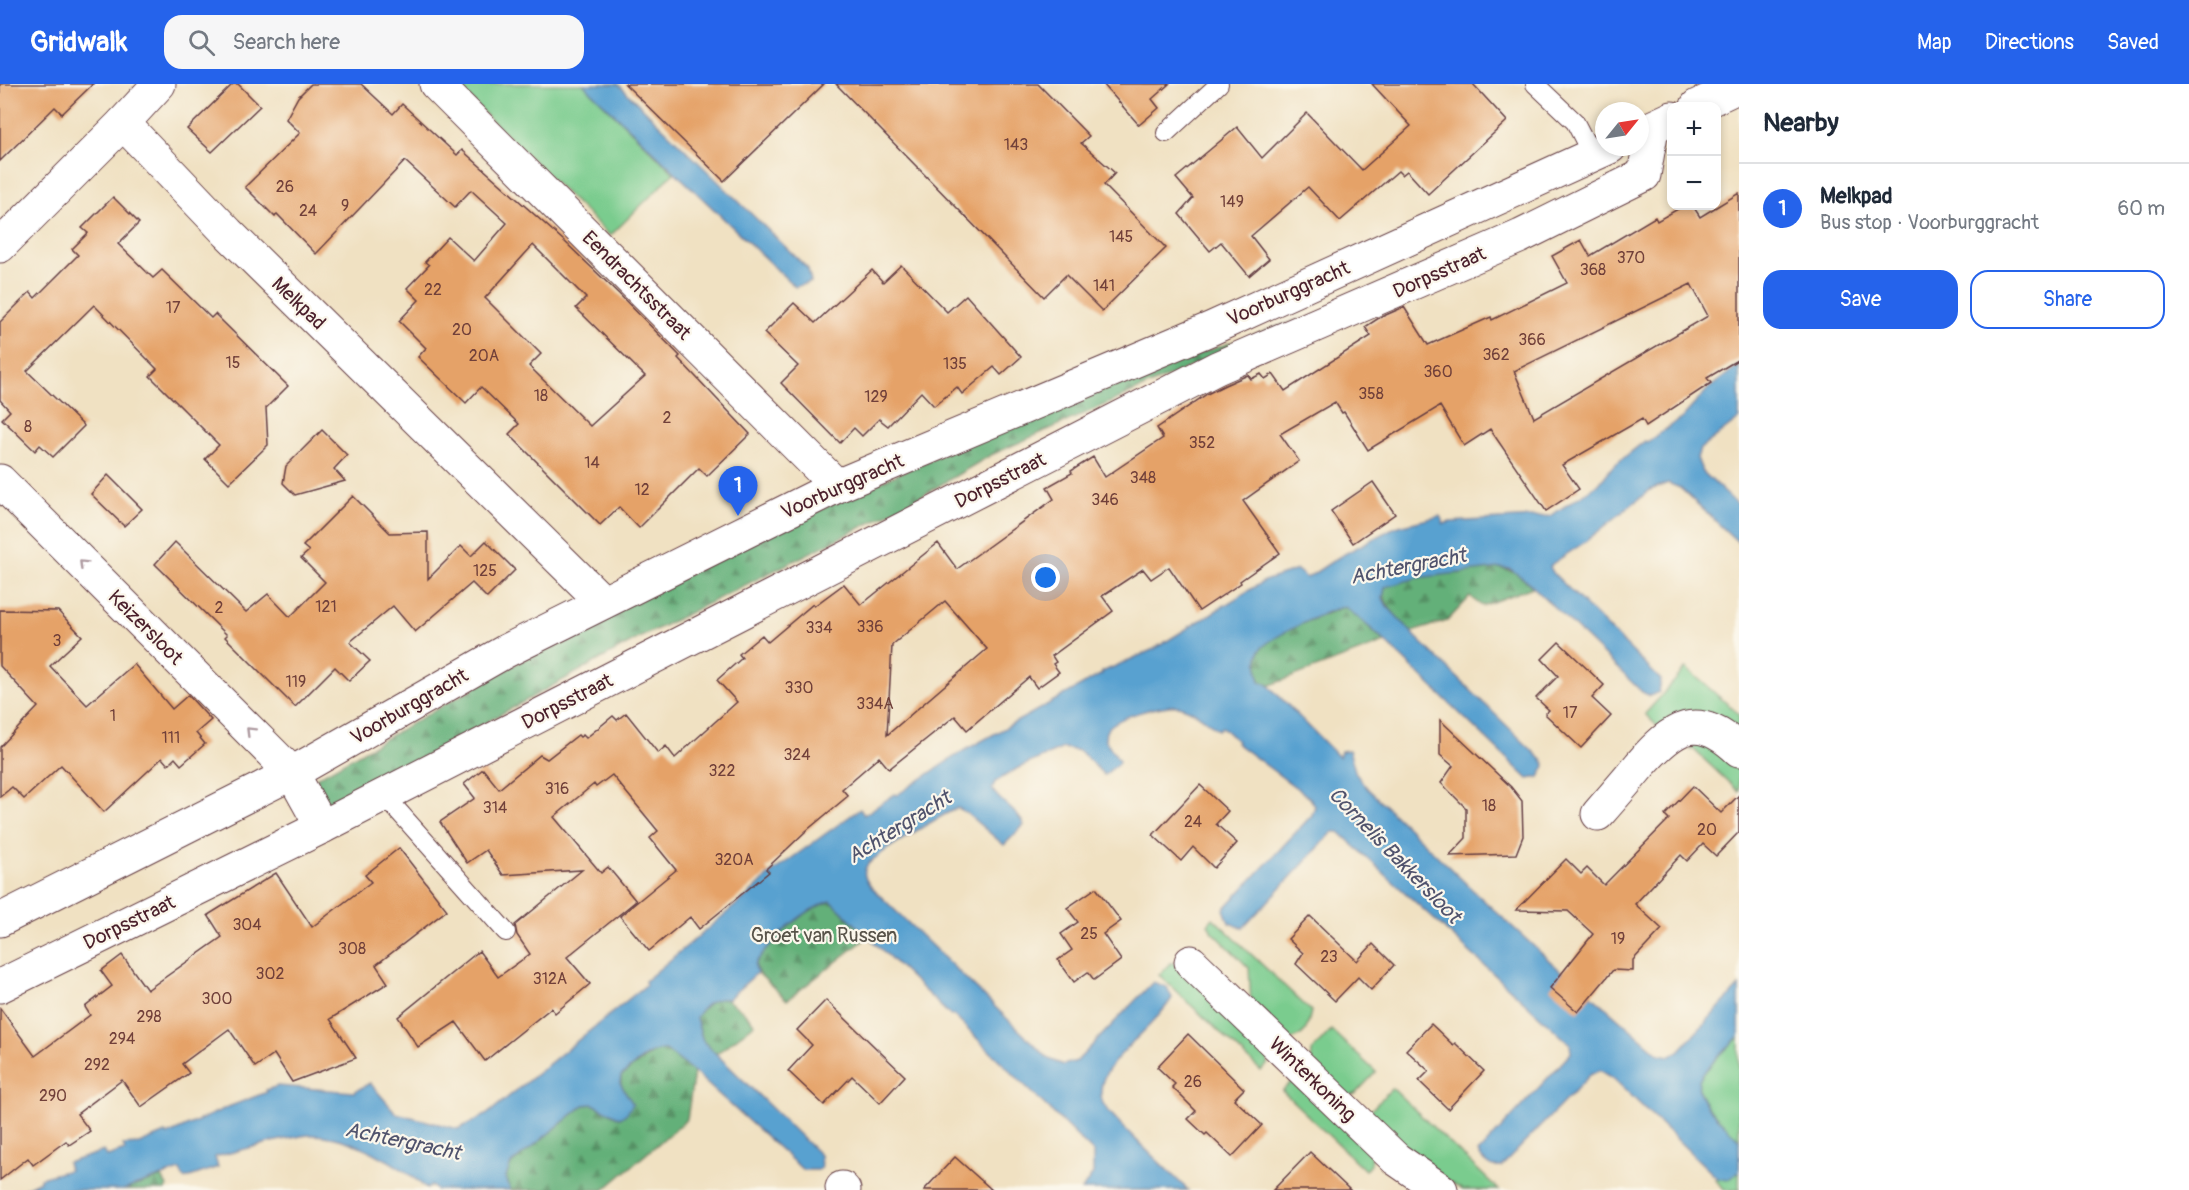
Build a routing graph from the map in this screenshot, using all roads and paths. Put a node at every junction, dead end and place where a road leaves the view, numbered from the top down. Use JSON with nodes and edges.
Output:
{"nodes":[{"id":1,"x":159,"y":84,"type":"edge"},
{"id":2,"x":436,"y":84,"type":"edge"},
{"id":3,"x":1220,"y":84,"type":"edge"},
{"id":4,"x":1535,"y":84,"type":"edge"},
{"id":5,"x":1739,"y":86,"type":"edge"},
{"id":6,"x":1705,"y":102,"type":"edge"},
{"id":7,"x":123,"y":123,"type":"junction"},
{"id":8,"x":1655,"y":126,"type":"edge"},
{"id":9,"x":1166,"y":133,"type":"dead end"},
{"id":10,"x":1595,"y":144,"type":"edge"},
{"id":11,"x":1595,"y":154,"type":"edge"},
{"id":12,"x":0,"y":246,"type":"edge"},
{"id":13,"x":0,"y":482,"type":"edge"},
{"id":14,"x":837,"y":486,"type":"junction"},
{"id":15,"x":603,"y":602,"type":"junction"},
{"id":16,"x":1739,"y":750,"type":"edge"},
{"id":17,"x":292,"y":773,"type":"junction"},
{"id":18,"x":384,"y":795,"type":"junction"},
{"id":19,"x":1598,"y":814,"type":"dead end"},
{"id":20,"x":322,"y":827,"type":"junction"},
{"id":21,"x":0,"y":920,"type":"edge"},
{"id":22,"x":506,"y":932,"type":"dead end"},
{"id":23,"x":1191,"y":962,"type":"dead end"},
{"id":24,"x":0,"y":986,"type":"edge"},
{"id":25,"x":1441,"y":1190,"type":"edge"}],
"edges":[{"from":1,"to":7,"type":"street"},
{"from":2,"to":14,"type":"street","name":"Eendrachtsstraat"},
{"from":3,"to":9,"type":"lane"},
{"from":4,"to":10,"type":"lane"},
{"from":5,"to":6,"type":"street"},
{"from":7,"to":12,"type":"street"},
{"from":7,"to":15,"type":"street","name":"Melkpad"},
{"from":8,"to":18,"type":"street","name":"Dorpsstraat"},
{"from":11,"to":14,"type":"street","name":"Voorburggracht"},
{"from":17,"to":13,"type":"street","name":"Keizersloot","one_way":true},
{"from":14,"to":15,"type":"street","name":"Voorburggracht"},
{"from":15,"to":17,"type":"street","name":"Voorburggracht"},
{"from":16,"to":19,"type":"street"},
{"from":17,"to":20,"type":"street"},
{"from":17,"to":21,"type":"street","name":"Voorburggracht"},
{"from":18,"to":20,"type":"street","name":"Dorpsstraat"},
{"from":18,"to":22,"type":"lane"},
{"from":20,"to":24,"type":"street","name":"Dorpsstraat"},
{"from":23,"to":25,"type":"street","name":"Winterkoning"}]}
